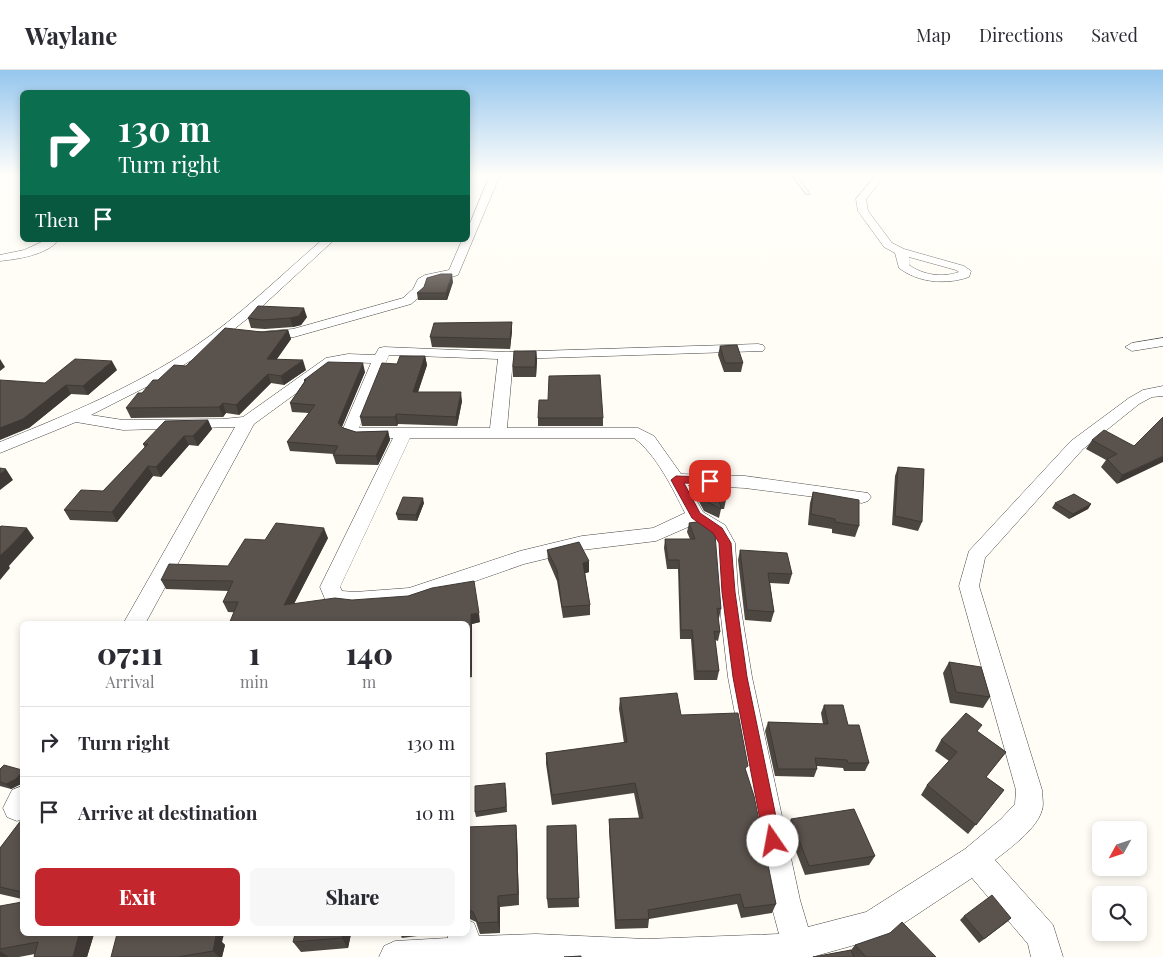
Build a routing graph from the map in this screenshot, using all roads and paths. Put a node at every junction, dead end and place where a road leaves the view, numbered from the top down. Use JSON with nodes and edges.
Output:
{"nodes":[{"id":1,"x":478,"y":216,"type":"edge"},
{"id":2,"x":867,"y":216,"type":"edge"},
{"id":3,"x":470,"y":234,"type":"edge"},
{"id":4,"x":50,"y":242,"type":"edge"},
{"id":5,"x":327,"y":242,"type":"edge"},
{"id":6,"x":467,"y":242,"type":"edge"},
{"id":7,"x":900,"y":251,"type":"junction"},
{"id":8,"x":0,"y":258,"type":"edge"},
{"id":9,"x":225,"y":331,"type":"junction"},
{"id":10,"x":1163,"y":342,"type":"edge"},
{"id":11,"x":1132,"y":347,"type":"dead end"},
{"id":12,"x":758,"y":348,"type":"dead end"},
{"id":13,"x":502,"y":355,"type":"junction"},
{"id":14,"x":381,"y":359,"type":"junction"},
{"id":15,"x":1163,"y":391,"type":"edge"},
{"id":16,"x":76,"y":417,"type":"junction"},
{"id":17,"x":247,"y":421,"type":"junction"},
{"id":18,"x":498,"y":432,"type":"junction"},
{"id":19,"x":404,"y":433,"type":"junction"},
{"id":20,"x":0,"y":448,"type":"edge"},
{"id":21,"x":676,"y":480,"type":"junction"},
{"id":22,"x":862,"y":497,"type":"dead end"},
{"id":23,"x":696,"y":516,"type":"junction"},
{"id":24,"x":136,"y":621,"type":"edge"},
{"id":25,"x":976,"y":859,"type":"junction"},
{"id":26,"x":463,"y":943,"type":"edge"},
{"id":27,"x":797,"y":945,"type":"junction"},
{"id":28,"x":646,"y":956,"type":"edge"},
{"id":29,"x":395,"y":957,"type":"edge"},
{"id":30,"x":1047,"y":957,"type":"edge"}],
"edges":[{"from":1,"to":3,"type":"street"},
{"from":2,"to":7,"type":"street"},
{"from":4,"to":8,"type":"street"},
{"from":5,"to":9,"type":"street"},
{"from":6,"to":9,"type":"street"},
{"from":7,"to":7,"type":"street"},
{"from":9,"to":16,"type":"street"},
{"from":10,"to":11,"type":"street"},
{"from":12,"to":13,"type":"street"},
{"from":13,"to":14,"type":"street"},
{"from":13,"to":18,"type":"street"},
{"from":14,"to":17,"type":"street"},
{"from":14,"to":19,"type":"street"},
{"from":15,"to":25,"type":"street"},
{"from":16,"to":17,"type":"street"},
{"from":16,"to":20,"type":"street"},
{"from":17,"to":24,"type":"street"},
{"from":18,"to":19,"type":"street"},
{"from":18,"to":21,"type":"street"},
{"from":19,"to":23,"type":"street"},
{"from":21,"to":22,"type":"street"},
{"from":21,"to":23,"type":"street"},
{"from":23,"to":27,"type":"street"},
{"from":25,"to":27,"type":"street"},
{"from":25,"to":30,"type":"street"},
{"from":26,"to":28,"type":"street"},
{"from":26,"to":29,"type":"street"},
{"from":27,"to":28,"type":"street"}]}
